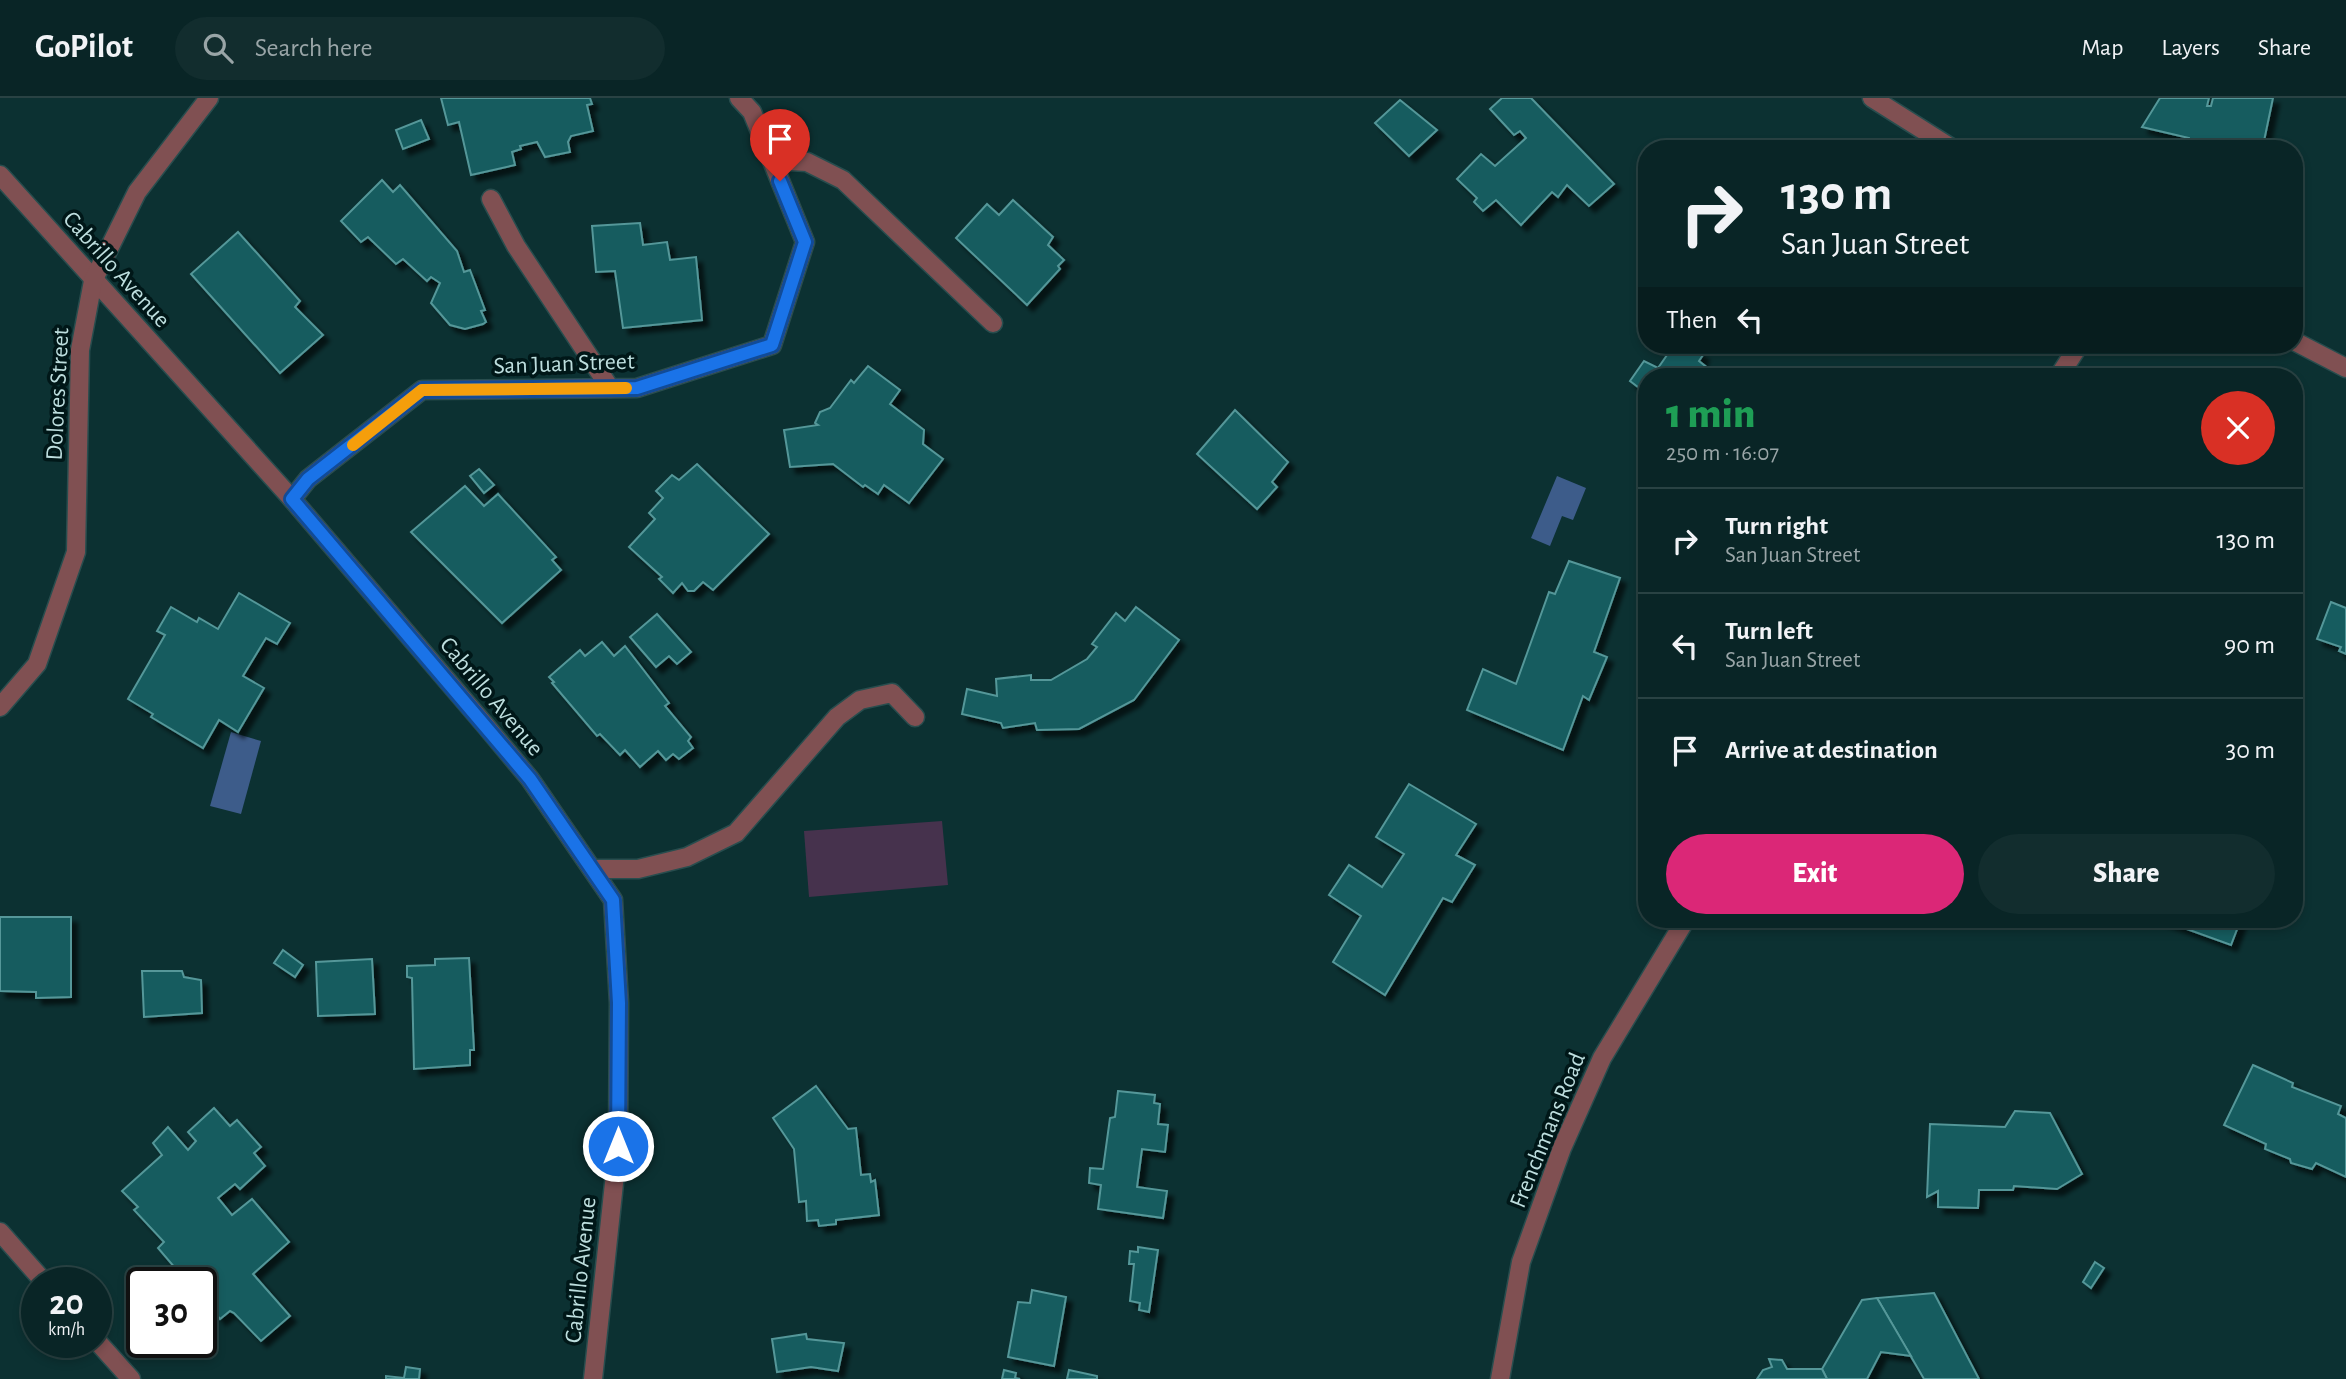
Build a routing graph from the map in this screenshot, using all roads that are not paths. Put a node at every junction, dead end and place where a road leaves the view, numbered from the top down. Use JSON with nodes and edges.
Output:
{"nodes":[{"id":1,"x":209,"y":98,"type":"edge"},
{"id":2,"x":739,"y":98,"type":"edge"},
{"id":3,"x":1872,"y":98,"type":"edge"},
{"id":4,"x":1940,"y":140,"type":"edge"},
{"id":5,"x":772,"y":160,"type":"junction"},
{"id":6,"x":0,"y":174,"type":"edge"},
{"id":7,"x":491,"y":199,"type":"dead end"},
{"id":8,"x":93,"y":281,"type":"junction"},
{"id":9,"x":993,"y":323,"type":"dead end"},
{"id":10,"x":2303,"y":346,"type":"edge"},
{"id":11,"x":2346,"y":368,"type":"edge"},
{"id":12,"x":610,"y":388,"type":"junction"},
{"id":13,"x":292,"y":499,"type":"junction"},
{"id":14,"x":0,"y":707,"type":"edge"},
{"id":15,"x":915,"y":717,"type":"dead end"},
{"id":16,"x":592,"y":869,"type":"junction"},
{"id":17,"x":1681,"y":928,"type":"edge"},
{"id":18,"x":0,"y":1232,"type":"edge"},
{"id":19,"x":31,"y":1267,"type":"edge"},
{"id":20,"x":112,"y":1358,"type":"edge"},
{"id":21,"x":131,"y":1379,"type":"edge"},
{"id":22,"x":593,"y":1379,"type":"edge"},
{"id":23,"x":1500,"y":1379,"type":"edge"}],
"edges":[{"from":1,"to":8,"type":"street","name":"Dolores Street"},
{"from":2,"to":5,"type":"street","name":"San Juan Street"},
{"from":3,"to":4,"type":"street"},
{"from":5,"to":9,"type":"street"},
{"from":5,"to":12,"type":"street","name":"San Juan Street"},
{"from":6,"to":8,"type":"street","name":"Cabrillo Avenue"},
{"from":7,"to":12,"type":"street"},
{"from":8,"to":13,"type":"street","name":"Cabrillo Avenue"},
{"from":8,"to":14,"type":"street","name":"Dolores Street"},
{"from":10,"to":11,"type":"street"},
{"from":12,"to":13,"type":"street","name":"San Juan Street"},
{"from":13,"to":16,"type":"street","name":"Cabrillo Avenue"},
{"from":15,"to":16,"type":"street"},
{"from":16,"to":22,"type":"street","name":"Cabrillo Avenue"},
{"from":17,"to":23,"type":"street","name":"Frenchmans Road"},
{"from":18,"to":19,"type":"street"},
{"from":20,"to":21,"type":"street"}]}
